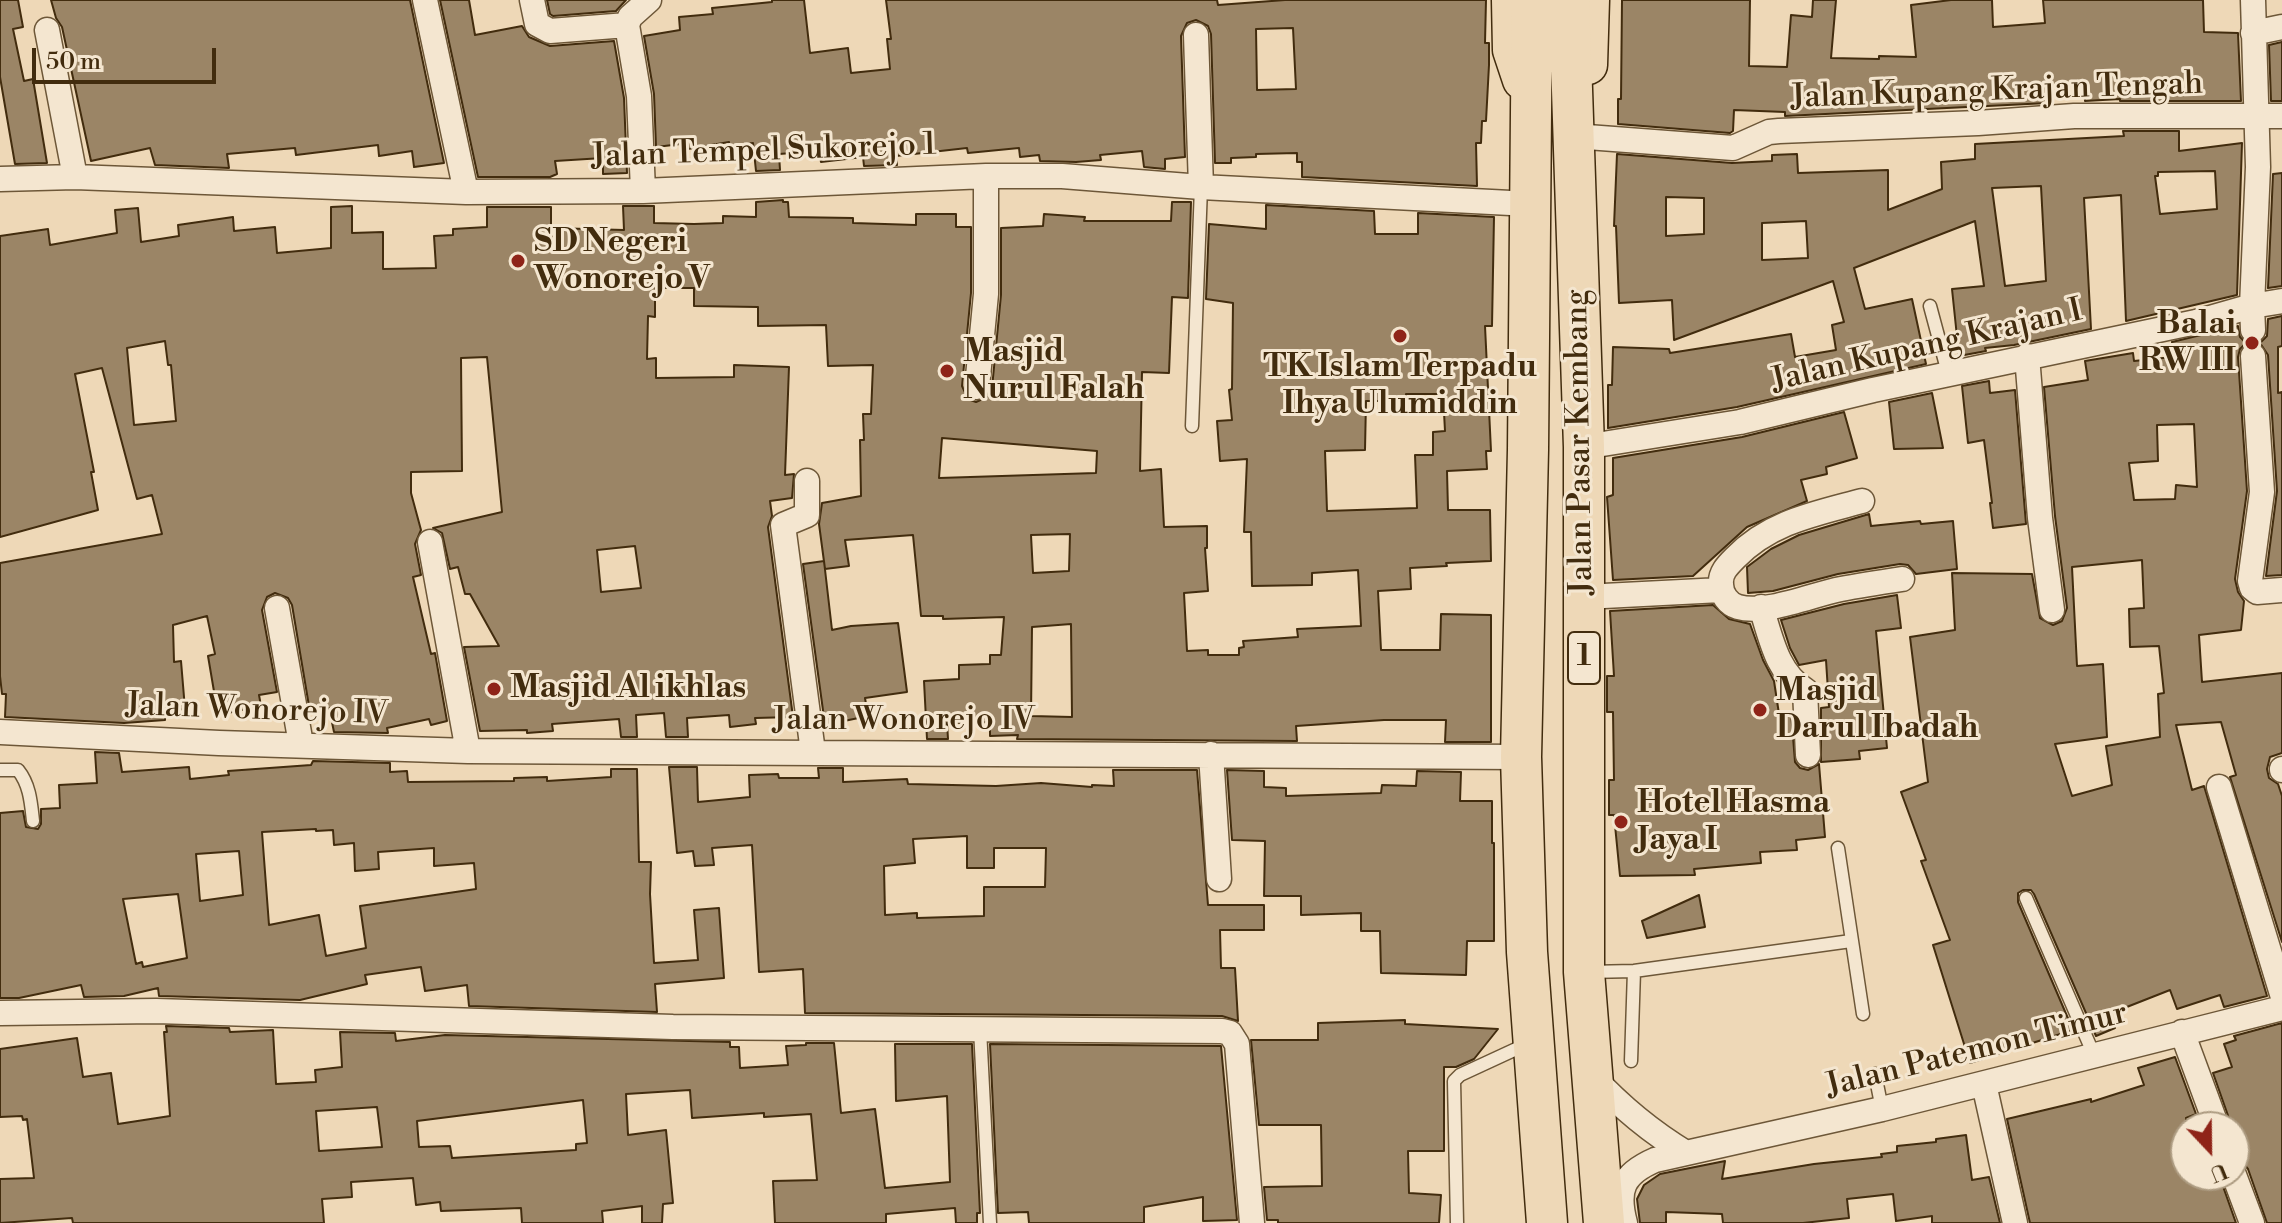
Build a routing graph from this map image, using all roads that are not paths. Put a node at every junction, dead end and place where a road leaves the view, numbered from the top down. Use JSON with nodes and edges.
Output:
{"nodes":[{"id":1,"x":425,"y":0,"type":"edge"},
{"id":2,"x":532,"y":0,"type":"edge"},
{"id":3,"x":649,"y":0,"type":"edge"},
{"id":4,"x":1511,"y":0,"type":"edge"},
{"id":5,"x":1532,"y":0,"type":"edge"},
{"id":6,"x":1569,"y":0,"type":"edge"},
{"id":7,"x":1590,"y":0,"type":"edge"},
{"id":8,"x":2253,"y":0,"type":"edge"},
{"id":9,"x":627,"y":25,"type":"junction"},
{"id":10,"x":2282,"y":27,"type":"edge"},
{"id":11,"x":47,"y":30,"type":"dead end"},
{"id":12,"x":2253,"y":33,"type":"junction"},
{"id":13,"x":1196,"y":35,"type":"dead end"},
{"id":14,"x":1572,"y":93,"type":"junction"},
{"id":15,"x":1529,"y":97,"type":"junction"},
{"id":16,"x":2255,"y":116,"type":"junction"},
{"id":17,"x":2282,"y":116,"type":"edge"},
{"id":18,"x":1574,"y":136,"type":"junction"},
{"id":19,"x":986,"y":176,"type":"junction"},
{"id":20,"x":75,"y":177,"type":"junction"},
{"id":21,"x":0,"y":179,"type":"edge"},
{"id":22,"x":1201,"y":187,"type":"junction"},
{"id":23,"x":643,"y":191,"type":"junction"},
{"id":24,"x":466,"y":192,"type":"junction"},
{"id":25,"x":1530,"y":204,"type":"junction"},
{"id":26,"x":2282,"y":301,"type":"edge"},
{"id":27,"x":1930,"y":306,"type":"dead end"},
{"id":28,"x":2252,"y":318,"type":"junction"},
{"id":29,"x":2027,"y":356,"type":"junction"},
{"id":30,"x":2253,"y":356,"type":"dead end"},
{"id":31,"x":1948,"y":373,"type":"junction"},
{"id":32,"x":977,"y":387,"type":"dead end"},
{"id":33,"x":1192,"y":426,"type":"dead end"},
{"id":34,"x":1584,"y":447,"type":"junction"},
{"id":35,"x":807,"y":481,"type":"dead end"},
{"id":36,"x":2272,"y":491,"type":"edge"},
{"id":37,"x":1862,"y":501,"type":"dead end"},
{"id":38,"x":430,"y":542,"type":"dead end"},
{"id":39,"x":1902,"y":579,"type":"dead end"},
{"id":40,"x":1721,"y":590,"type":"junction"},
{"id":41,"x":2282,"y":590,"type":"edge"},
{"id":42,"x":1584,"y":597,"type":"junction"},
{"id":43,"x":1761,"y":607,"type":"junction"},
{"id":44,"x":277,"y":608,"type":"dead end"},
{"id":45,"x":2052,"y":610,"type":"dead end"},
{"id":46,"x":0,"y":732,"type":"edge"},
{"id":47,"x":301,"y":744,"type":"junction"},
{"id":48,"x":468,"y":751,"type":"junction"},
{"id":49,"x":813,"y":752,"type":"junction"},
{"id":50,"x":1211,"y":754,"type":"junction"},
{"id":51,"x":1808,"y":755,"type":"dead end"},
{"id":52,"x":1521,"y":757,"type":"junction"},
{"id":53,"x":0,"y":770,"type":"edge"},
{"id":54,"x":2219,"y":787,"type":"dead end"},
{"id":55,"x":33,"y":821,"type":"dead end"},
{"id":56,"x":1838,"y":848,"type":"dead end"},
{"id":57,"x":1219,"y":879,"type":"dead end"},
{"id":58,"x":2026,"y":898,"type":"dead end"},
{"id":59,"x":1851,"y":941,"type":"junction"},
{"id":60,"x":1634,"y":971,"type":"junction"},
{"id":61,"x":1584,"y":972,"type":"junction"},
{"id":62,"x":2282,"y":994,"type":"edge"},
{"id":63,"x":2282,"y":1008,"type":"edge"},
{"id":64,"x":0,"y":1013,"type":"edge"},
{"id":65,"x":1863,"y":1014,"type":"dead end"},
{"id":66,"x":980,"y":1029,"type":"junction"},
{"id":67,"x":2182,"y":1032,"type":"junction"},
{"id":68,"x":1533,"y":1042,"type":"junction"},
{"id":69,"x":2094,"y":1055,"type":"junction"},
{"id":70,"x":1631,"y":1061,"type":"dead end"},
{"id":71,"x":1875,"y":1074,"type":"dead end"},
{"id":72,"x":1591,"y":1075,"type":"junction"},
{"id":73,"x":1984,"y":1084,"type":"junction"},
{"id":74,"x":1882,"y":1109,"type":"junction"},
{"id":75,"x":2211,"y":1111,"type":"edge"},
{"id":76,"x":1686,"y":1153,"type":"junction"},
{"id":77,"x":2240,"y":1191,"type":"edge"},
{"id":78,"x":990,"y":1223,"type":"edge"},
{"id":79,"x":1252,"y":1223,"type":"edge"},
{"id":80,"x":1457,"y":1223,"type":"edge"},
{"id":81,"x":1547,"y":1223,"type":"edge"},
{"id":82,"x":1604,"y":1223,"type":"edge"},
{"id":83,"x":1625,"y":1223,"type":"edge"},
{"id":84,"x":2015,"y":1223,"type":"edge"},
{"id":85,"x":2252,"y":1223,"type":"edge"}],
"edges":[{"from":1,"to":24,"type":"street"},
{"from":2,"to":9,"type":"street"},
{"from":3,"to":9,"type":"street"},
{"from":4,"to":15,"type":"main road","name":"Jalan Pasar Kembang"},
{"from":5,"to":15,"type":"highway","number":"1"},
{"from":6,"to":14,"type":"highway","number":"1"},
{"from":7,"to":14,"type":"main road","name":"Jalan Pasar Kembang"},
{"from":8,"to":12,"type":"street"},
{"from":9,"to":23,"type":"street"},
{"from":10,"to":12,"type":"street"},
{"from":11,"to":20,"type":"street"},
{"from":12,"to":16,"type":"street"},
{"from":13,"to":22,"type":"street"},
{"from":14,"to":18,"type":"highway","name":"Jalan Pasar Kembang","number":"1"},
{"from":15,"to":25,"type":"highway","name":"Jalan Pasar Kembang","number":"1"},
{"from":16,"to":17,"type":"street","name":"Jalan Kupang Krajan Tengah"},
{"from":16,"to":18,"type":"street","name":"Jalan Kupang Krajan Tengah"},
{"from":16,"to":28,"type":"street"},
{"from":18,"to":34,"type":"highway","name":"Jalan Pasar Kembang","number":"1"},
{"from":19,"to":22,"type":"street","name":"Jalan Tempel Sukorejo 1"},
{"from":19,"to":23,"type":"street","name":"Jalan Tempel Sukorejo 1"},
{"from":19,"to":32,"type":"street"},
{"from":20,"to":21,"type":"street","name":"Jalan Tempel Sukorejo 1"},
{"from":20,"to":24,"type":"street","name":"Jalan Tempel Sukorejo 1"},
{"from":22,"to":25,"type":"street","name":"Jalan Tempel Sukorejo 1"},
{"from":22,"to":33,"type":"lane"},
{"from":23,"to":24,"type":"street","name":"Jalan Tempel Sukorejo 1"},
{"from":25,"to":52,"type":"highway","name":"Jalan Pasar Kembang","number":"1"},
{"from":26,"to":28,"type":"street","name":"Jalan Kupang Krajan I"},
{"from":27,"to":31,"type":"lane"},
{"from":28,"to":29,"type":"street","name":"Jalan Kupang Krajan I"},
{"from":29,"to":31,"type":"street","name":"Jalan Kupang Krajan I"},
{"from":29,"to":45,"type":"street"},
{"from":30,"to":36,"type":"street"},
{"from":31,"to":34,"type":"street","name":"Jalan Kupang Krajan I"},
{"from":34,"to":42,"type":"highway","name":"Jalan Pasar Kembang","number":"1"},
{"from":35,"to":49,"type":"street"},
{"from":36,"to":41,"type":"street"},
{"from":37,"to":40,"type":"street"},
{"from":38,"to":48,"type":"street"},
{"from":39,"to":43,"type":"street"},
{"from":40,"to":42,"type":"street"},
{"from":40,"to":43,"type":"street"},
{"from":42,"to":61,"type":"highway","name":"Jalan Pasar Kembang","number":"1"},
{"from":43,"to":51,"type":"street"},
{"from":44,"to":47,"type":"street"},
{"from":46,"to":47,"type":"street","name":"Jalan Wonorejo IV"},
{"from":47,"to":48,"type":"street","name":"Jalan Wonorejo IV"},
{"from":48,"to":49,"type":"street","name":"Jalan Wonorejo IV"},
{"from":49,"to":50,"type":"street","name":"Jalan Wonorejo IV"},
{"from":50,"to":52,"type":"street","name":"Jalan Wonorejo IV"},
{"from":50,"to":57,"type":"street"},
{"from":52,"to":68,"type":"highway","name":"Jalan Pasar Kembang","number":"1"},
{"from":53,"to":55,"type":"lane"},
{"from":54,"to":62,"type":"street"},
{"from":56,"to":59,"type":"lane"},
{"from":58,"to":69,"type":"lane"},
{"from":59,"to":60,"type":"lane"},
{"from":59,"to":65,"type":"lane"},
{"from":60,"to":61,"type":"lane"},
{"from":60,"to":70,"type":"lane"},
{"from":61,"to":72,"type":"highway","name":"Jalan Pasar Kembang","number":"1"},
{"from":63,"to":67,"type":"street","name":"Jalan Patemon Timur"},
{"from":64,"to":66,"type":"street"},
{"from":66,"to":78,"type":"lane"},
{"from":66,"to":79,"type":"street"},
{"from":67,"to":69,"type":"street","name":"Jalan Patemon Timur"},
{"from":67,"to":75,"type":"street"},
{"from":68,"to":80,"type":"lane"},
{"from":68,"to":81,"type":"highway","name":"Jalan Pasar Kembang","number":"1"},
{"from":69,"to":73,"type":"street","name":"Jalan Patemon Timur"},
{"from":71,"to":74,"type":"lane"},
{"from":72,"to":76,"type":"street"},
{"from":72,"to":82,"type":"highway","name":"Jalan Pasar Kembang","number":"1"},
{"from":73,"to":74,"type":"street","name":"Jalan Patemon Timur"},
{"from":73,"to":84,"type":"street"},
{"from":74,"to":76,"type":"street","name":"Jalan Patemon Timur"},
{"from":76,"to":83,"type":"street","name":"Jalan Patemon Timur"},
{"from":77,"to":85,"type":"street"}]}
